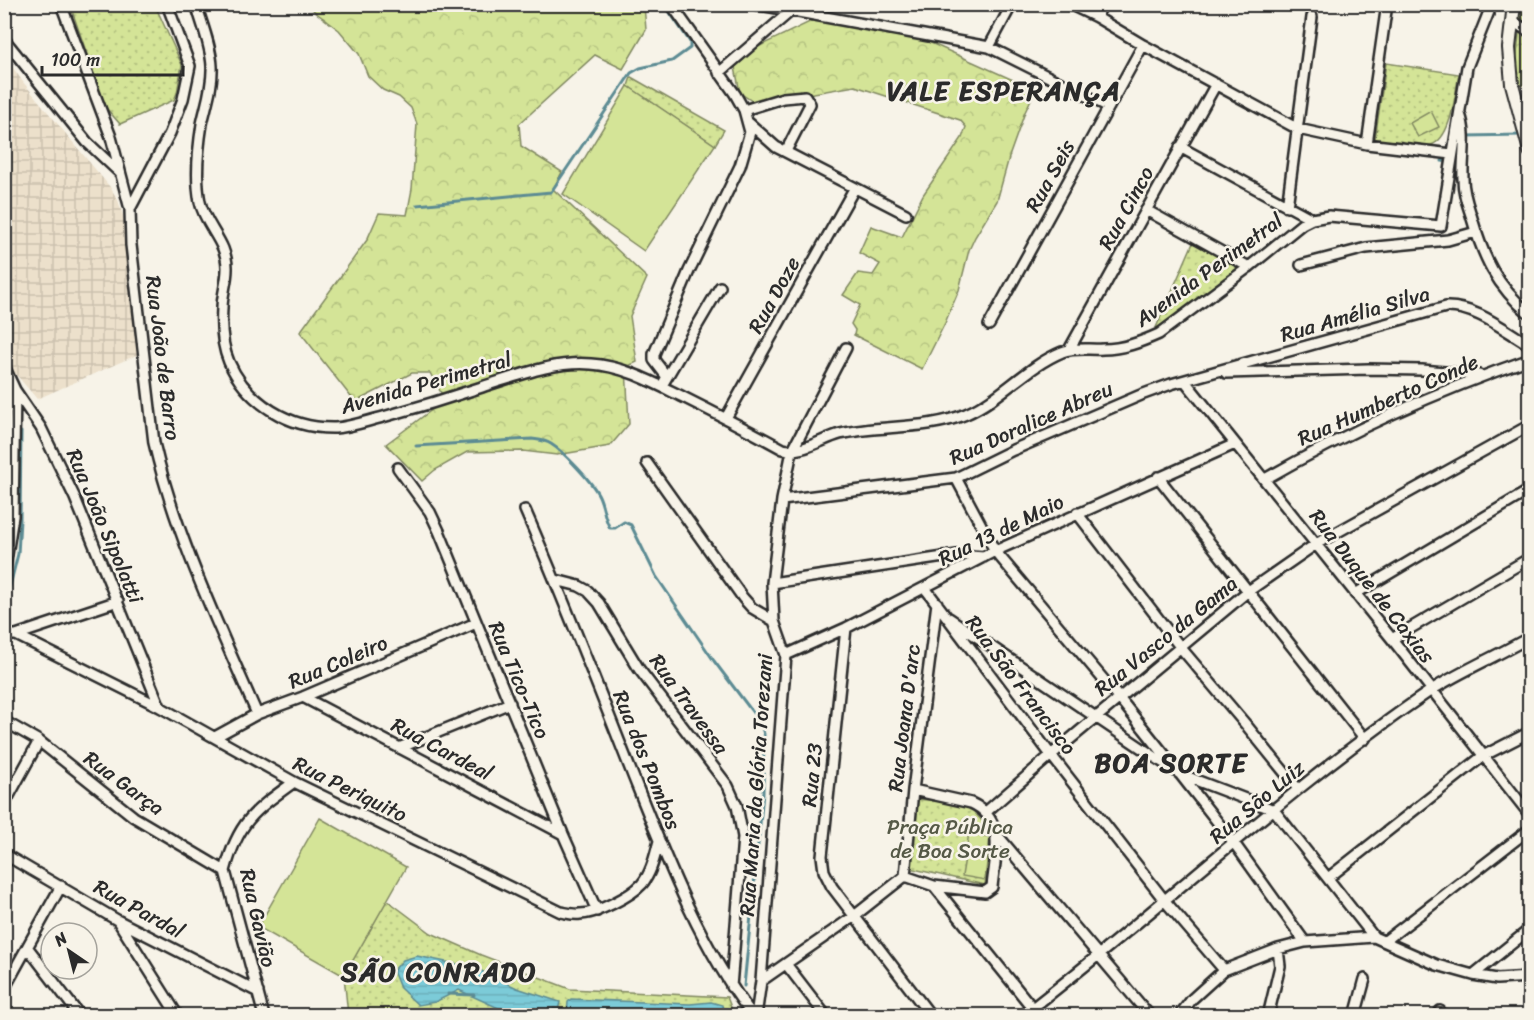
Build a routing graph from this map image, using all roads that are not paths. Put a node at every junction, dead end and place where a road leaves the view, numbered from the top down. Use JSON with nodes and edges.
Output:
{"nodes":[{"id":1,"x":61,"y":4,"type":"edge"},
{"id":2,"x":167,"y":4,"type":"edge"},
{"id":3,"x":196,"y":4,"type":"edge"},
{"id":4,"x":671,"y":4,"type":"edge"},
{"id":5,"x":754,"y":4,"type":"edge"},
{"id":6,"x":1012,"y":4,"type":"edge"},
{"id":7,"x":1069,"y":4,"type":"edge"},
{"id":8,"x":1103,"y":4,"type":"edge"},
{"id":9,"x":1387,"y":4,"type":"edge"},
{"id":10,"x":1492,"y":4,"type":"edge"},
{"id":11,"x":1514,"y":4,"type":"edge"},
{"id":12,"x":792,"y":10,"type":"junction"},
{"id":13,"x":1096,"y":17,"type":"junction"},
{"id":14,"x":1312,"y":17,"type":"dead end"},
{"id":15,"x":1512,"y":21,"type":"junction"},
{"id":16,"x":1530,"y":32,"type":"edge"},
{"id":17,"x":4,"y":39,"type":"edge"},
{"id":18,"x":1143,"y":45,"type":"junction"},
{"id":19,"x":989,"y":47,"type":"junction"},
{"id":20,"x":719,"y":73,"type":"junction"},
{"id":21,"x":1216,"y":84,"type":"junction"},
{"id":22,"x":1109,"y":107,"type":"junction"},
{"id":23,"x":744,"y":110,"type":"junction"},
{"id":24,"x":1459,"y":112,"type":"junction"},
{"id":25,"x":749,"y":123,"type":"junction"},
{"id":26,"x":1298,"y":129,"type":"junction"},
{"id":27,"x":1367,"y":144,"type":"junction"},
{"id":28,"x":1180,"y":147,"type":"junction"},
{"id":29,"x":786,"y":151,"type":"junction"},
{"id":30,"x":1530,"y":151,"type":"edge"},
{"id":31,"x":1452,"y":154,"type":"junction"},
{"id":32,"x":120,"y":173,"type":"junction"},
{"id":33,"x":854,"y":189,"type":"junction"},
{"id":34,"x":1287,"y":207,"type":"junction"},
{"id":35,"x":130,"y":209,"type":"junction"},
{"id":36,"x":1146,"y":210,"type":"junction"},
{"id":37,"x":906,"y":214,"type":"dead end"},
{"id":38,"x":1312,"y":219,"type":"junction"},
{"id":39,"x":1476,"y":232,"type":"junction"},
{"id":40,"x":1301,"y":265,"type":"dead end"},
{"id":41,"x":1249,"y":267,"type":"junction"},
{"id":42,"x":720,"y":287,"type":"dead end"},
{"id":43,"x":1530,"y":314,"type":"edge"},
{"id":44,"x":989,"y":325,"type":"dead end"},
{"id":45,"x":1530,"y":345,"type":"edge"},
{"id":46,"x":846,"y":348,"type":"dead end"},
{"id":47,"x":1069,"y":350,"type":"junction"},
{"id":48,"x":1530,"y":359,"type":"edge"},
{"id":49,"x":4,"y":366,"type":"edge"},
{"id":50,"x":1215,"y":372,"type":"junction"},
{"id":51,"x":1483,"y":376,"type":"junction"},
{"id":52,"x":667,"y":377,"type":"junction"},
{"id":53,"x":1185,"y":381,"type":"junction"},
{"id":54,"x":662,"y":387,"type":"junction"},
{"id":55,"x":15,"y":390,"type":"junction"},
{"id":56,"x":726,"y":418,"type":"junction"},
{"id":57,"x":1530,"y":425,"type":"edge"},
{"id":58,"x":1235,"y":444,"type":"junction"},
{"id":59,"x":792,"y":451,"type":"junction"},
{"id":60,"x":647,"y":463,"type":"dead end"},
{"id":61,"x":398,"y":468,"type":"dead end"},
{"id":62,"x":1158,"y":477,"type":"junction"},
{"id":63,"x":956,"y":478,"type":"junction"},
{"id":64,"x":1265,"y":479,"type":"junction"},
{"id":65,"x":1530,"y":490,"type":"edge"},
{"id":66,"x":782,"y":500,"type":"junction"},
{"id":67,"x":525,"y":510,"type":"dead end"},
{"id":68,"x":1077,"y":513,"type":"junction"},
{"id":69,"x":1316,"y":544,"type":"junction"},
{"id":70,"x":995,"y":551,"type":"junction"},
{"id":71,"x":984,"y":557,"type":"junction"},
{"id":72,"x":1530,"y":558,"type":"edge"},
{"id":73,"x":4,"y":574,"type":"edge"},
{"id":74,"x":556,"y":580,"type":"junction"},
{"id":75,"x":772,"y":583,"type":"junction"},
{"id":76,"x":925,"y":588,"type":"junction"},
{"id":77,"x":1247,"y":592,"type":"junction"},
{"id":78,"x":1355,"y":594,"type":"junction"},
{"id":79,"x":118,"y":602,"type":"junction"},
{"id":80,"x":937,"y":603,"type":"junction"},
{"id":81,"x":949,"y":618,"type":"junction"},
{"id":82,"x":774,"y":621,"type":"junction"},
{"id":83,"x":476,"y":623,"type":"junction"},
{"id":84,"x":846,"y":628,"type":"junction"},
{"id":85,"x":4,"y":635,"type":"edge"},
{"id":86,"x":16,"y":635,"type":"junction"},
{"id":87,"x":1530,"y":637,"type":"edge"},
{"id":88,"x":1392,"y":639,"type":"junction"},
{"id":89,"x":1181,"y":648,"type":"junction"},
{"id":90,"x":786,"y":655,"type":"junction"},
{"id":91,"x":1432,"y":690,"type":"junction"},
{"id":92,"x":303,"y":697,"type":"junction"},
{"id":93,"x":1119,"y":698,"type":"junction"},
{"id":94,"x":510,"y":703,"type":"junction"},
{"id":95,"x":160,"y":707,"type":"junction"},
{"id":96,"x":258,"y":714,"type":"junction"},
{"id":97,"x":1096,"y":717,"type":"junction"},
{"id":98,"x":4,"y":722,"type":"edge"},
{"id":99,"x":1530,"y":732,"type":"edge"},
{"id":100,"x":215,"y":737,"type":"junction"},
{"id":101,"x":1365,"y":739,"type":"junction"},
{"id":102,"x":39,"y":741,"type":"junction"},
{"id":103,"x":399,"y":748,"type":"junction"},
{"id":104,"x":1051,"y":755,"type":"junction"},
{"id":105,"x":1483,"y":756,"type":"junction"},
{"id":106,"x":1180,"y":774,"type":"junction"},
{"id":107,"x":294,"y":782,"type":"junction"},
{"id":108,"x":1298,"y":789,"type":"junction"},
{"id":109,"x":913,"y":790,"type":"junction"},
{"id":110,"x":4,"y":805,"type":"edge"},
{"id":111,"x":1274,"y":810,"type":"junction"},
{"id":112,"x":986,"y":812,"type":"junction"},
{"id":113,"x":1530,"y":815,"type":"edge"},
{"id":114,"x":1530,"y":829,"type":"edge"},
{"id":115,"x":563,"y":834,"type":"junction"},
{"id":116,"x":998,"y":836,"type":"junction"},
{"id":117,"x":659,"y":841,"type":"junction"},
{"id":118,"x":1234,"y":843,"type":"junction"},
{"id":119,"x":4,"y":854,"type":"edge"},
{"id":120,"x":225,"y":871,"type":"junction"},
{"id":121,"x":905,"y":876,"type":"junction"},
{"id":122,"x":1328,"y":878,"type":"junction"},
{"id":123,"x":62,"y":886,"type":"junction"},
{"id":124,"x":934,"y":886,"type":"junction"},
{"id":125,"x":1165,"y":901,"type":"junction"},
{"id":126,"x":597,"y":910,"type":"junction"},
{"id":127,"x":853,"y":917,"type":"junction"},
{"id":128,"x":117,"y":920,"type":"junction"},
{"id":129,"x":1530,"y":929,"type":"edge"},
{"id":130,"x":1374,"y":937,"type":"junction"},
{"id":131,"x":1385,"y":941,"type":"junction"},
{"id":132,"x":1305,"y":942,"type":"junction"},
{"id":133,"x":28,"y":948,"type":"junction"},
{"id":134,"x":1278,"y":949,"type":"junction"},
{"id":135,"x":1100,"y":956,"type":"junction"},
{"id":136,"x":786,"y":964,"type":"junction"},
{"id":137,"x":1224,"y":970,"type":"junction"},
{"id":138,"x":1473,"y":975,"type":"junction"},
{"id":139,"x":1530,"y":977,"type":"edge"},
{"id":140,"x":1365,"y":979,"type":"dead end"},
{"id":141,"x":761,"y":981,"type":"junction"},
{"id":142,"x":731,"y":987,"type":"junction"},
{"id":143,"x":4,"y":989,"type":"edge"},
{"id":144,"x":258,"y":992,"type":"junction"},
{"id":145,"x":1036,"y":1012,"type":"edge"},
{"id":146,"x":80,"y":1016,"type":"edge"},
{"id":147,"x":178,"y":1016,"type":"edge"},
{"id":148,"x":264,"y":1016,"type":"edge"},
{"id":149,"x":755,"y":1016,"type":"edge"},
{"id":150,"x":826,"y":1016,"type":"edge"},
{"id":151,"x":931,"y":1016,"type":"edge"},
{"id":152,"x":1022,"y":1016,"type":"edge"},
{"id":153,"x":1150,"y":1016,"type":"edge"},
{"id":154,"x":1179,"y":1016,"type":"edge"},
{"id":155,"x":1268,"y":1016,"type":"edge"},
{"id":156,"x":1355,"y":1016,"type":"edge"}],
"edges":[{"from":1,"to":32,"type":"street"},
{"from":2,"to":35,"type":"street","name":"Rua João de Barro"},
{"from":3,"to":54,"type":"street","name":"Avenida Perimetral"},
{"from":4,"to":20,"type":"street"},
{"from":5,"to":12,"type":"street"},
{"from":6,"to":19,"type":"street"},
{"from":7,"to":13,"type":"street"},
{"from":8,"to":13,"type":"street"},
{"from":9,"to":27,"type":"street"},
{"from":10,"to":24,"type":"street","name":"Avenida Perimetral"},
{"from":11,"to":15,"type":"street"},
{"from":12,"to":19,"type":"street"},
{"from":12,"to":20,"type":"street"},
{"from":13,"to":18,"type":"street"},
{"from":14,"to":26,"type":"street"},
{"from":15,"to":16,"type":"street"},
{"from":15,"to":30,"type":"street"},
{"from":17,"to":32,"type":"street"},
{"from":18,"to":21,"type":"street"},
{"from":18,"to":22,"type":"street","name":"Rua Seis"},
{"from":19,"to":22,"type":"street"},
{"from":20,"to":23,"type":"street"},
{"from":21,"to":26,"type":"street"},
{"from":21,"to":28,"type":"street","name":"Rua Cinco"},
{"from":22,"to":44,"type":"street","name":"Rua Seis"},
{"from":23,"to":25,"type":"street"},
{"from":23,"to":29,"type":"street"},
{"from":24,"to":31,"type":"street","name":"Avenida Perimetral"},
{"from":24,"to":39,"type":"street"},
{"from":25,"to":29,"type":"street"},
{"from":25,"to":52,"type":"street"},
{"from":26,"to":27,"type":"street"},
{"from":26,"to":34,"type":"street"},
{"from":27,"to":31,"type":"street"},
{"from":28,"to":34,"type":"street"},
{"from":28,"to":36,"type":"street","name":"Rua Cinco"},
{"from":29,"to":33,"type":"street"},
{"from":31,"to":38,"type":"street","name":"Avenida Perimetral"},
{"from":32,"to":35,"type":"street"},
{"from":33,"to":37,"type":"street"},
{"from":33,"to":56,"type":"street","name":"Rua Doze"},
{"from":34,"to":38,"type":"street"},
{"from":35,"to":96,"type":"street","name":"Rua João de Barro"},
{"from":36,"to":41,"type":"street"},
{"from":36,"to":47,"type":"street","name":"Rua Cinco"},
{"from":38,"to":41,"type":"street","name":"Avenida Perimetral"},
{"from":39,"to":40,"type":"street"},
{"from":39,"to":43,"type":"street"},
{"from":41,"to":47,"type":"street","name":"Avenida Perimetral"},
{"from":42,"to":52,"type":"street"},
{"from":45,"to":50,"type":"street","name":"Rua Amélia Silva"},
{"from":46,"to":59,"type":"street","name":"Rua Maria da Glória Torezani"},
{"from":47,"to":59,"type":"street","name":"Avenida Perimetral"},
{"from":48,"to":51,"type":"street","name":"Rua Humberto Conde"},
{"from":49,"to":55,"type":"street","name":"Rua João Sipolatti"},
{"from":50,"to":51,"type":"street"},
{"from":50,"to":53,"type":"street","name":"Rua Amélia Silva"},
{"from":51,"to":64,"type":"street","name":"Rua Humberto Conde"},
{"from":52,"to":54,"type":"street"},
{"from":53,"to":58,"type":"street","name":"Rua Duque de Caxias"},
{"from":53,"to":63,"type":"street","name":"Rua Doralice Abreu"},
{"from":54,"to":56,"type":"street","name":"Avenida Perimetral"},
{"from":55,"to":73,"type":"street"},
{"from":55,"to":79,"type":"street","name":"Rua João Sipolatti"},
{"from":56,"to":59,"type":"street","name":"Avenida Perimetral"},
{"from":57,"to":69,"type":"street","name":"Rua Vasco da Gama"},
{"from":58,"to":62,"type":"street","name":"Rua 13 de Maio"},
{"from":58,"to":64,"type":"street","name":"Rua Duque de Caxias"},
{"from":59,"to":66,"type":"street","name":"Rua Maria da Glória Torezani"},
{"from":60,"to":82,"type":"street"},
{"from":61,"to":83,"type":"street","name":"Rua Tico-Tico"},
{"from":62,"to":68,"type":"street","name":"Rua 13 de Maio"},
{"from":62,"to":77,"type":"street"},
{"from":63,"to":66,"type":"street","name":"Rua Doralice Abreu"},
{"from":63,"to":70,"type":"street"},
{"from":64,"to":69,"type":"street","name":"Rua Duque de Caxias"},
{"from":65,"to":78,"type":"street"},
{"from":66,"to":75,"type":"street","name":"Rua Maria da Glória Torezani"},
{"from":67,"to":74,"type":"street","name":"Rua dos Pombos"},
{"from":68,"to":70,"type":"street","name":"Rua 13 de Maio"},
{"from":68,"to":89,"type":"street"},
{"from":69,"to":77,"type":"street","name":"Rua Vasco da Gama"},
{"from":69,"to":78,"type":"street","name":"Rua Duque de Caxias"},
{"from":70,"to":71,"type":"street","name":"Rua 13 de Maio"},
{"from":70,"to":93,"type":"street"},
{"from":71,"to":75,"type":"street"},
{"from":71,"to":76,"type":"street","name":"Rua 13 de Maio"},
{"from":72,"to":88,"type":"street"},
{"from":74,"to":117,"type":"street","name":"Rua dos Pombos"},
{"from":74,"to":142,"type":"street","name":"Rua Travessa"},
{"from":75,"to":82,"type":"street","name":"Rua Maria da Glória Torezani"},
{"from":76,"to":80,"type":"street","name":"Rua São Francisco"},
{"from":76,"to":84,"type":"street","name":"Rua 13 de Maio"},
{"from":77,"to":89,"type":"street","name":"Rua Vasco da Gama"},
{"from":77,"to":101,"type":"street"},
{"from":78,"to":88,"type":"street","name":"Rua Duque de Caxias"},
{"from":79,"to":86,"type":"street"},
{"from":79,"to":95,"type":"street","name":"Rua João Sipolatti"},
{"from":80,"to":81,"type":"street","name":"Rua São Francisco"},
{"from":80,"to":109,"type":"street","name":"Rua Joana D'arc"},
{"from":81,"to":97,"type":"street"},
{"from":81,"to":104,"type":"street","name":"Rua São Francisco"},
{"from":82,"to":90,"type":"street","name":"Rua Maria da Glória Torezani"},
{"from":83,"to":92,"type":"street","name":"Rua Coleiro"},
{"from":83,"to":94,"type":"street","name":"Rua Tico-Tico"},
{"from":84,"to":90,"type":"street","name":"Rua 13 de Maio"},
{"from":84,"to":127,"type":"street","name":"Rua 23"},
{"from":85,"to":86,"type":"street","name":"Rua Periquito"},
{"from":86,"to":95,"type":"street","name":"Rua Periquito"},
{"from":87,"to":91,"type":"street","name":"Rua São Luiz"},
{"from":88,"to":91,"type":"street","name":"Rua Duque de Caxias"},
{"from":89,"to":93,"type":"street","name":"Rua Vasco da Gama"},
{"from":89,"to":108,"type":"street"},
{"from":90,"to":141,"type":"street","name":"Rua Maria da Glória Torezani"},
{"from":91,"to":101,"type":"street","name":"Rua São Luiz"},
{"from":91,"to":105,"type":"street","name":"Rua Duque de Caxias"},
{"from":92,"to":96,"type":"street","name":"Rua Coleiro"},
{"from":92,"to":103,"type":"street","name":"Rua Cardeal"},
{"from":93,"to":97,"type":"street","name":"Rua Vasco da Gama"},
{"from":93,"to":106,"type":"street"},
{"from":94,"to":103,"type":"street"},
{"from":94,"to":115,"type":"street","name":"Rua Tico-Tico"},
{"from":95,"to":100,"type":"street","name":"Rua Periquito"},
{"from":96,"to":100,"type":"street","name":"Rua Coleiro"},
{"from":97,"to":104,"type":"street","name":"Rua Vasco da Gama"},
{"from":97,"to":106,"type":"street"},
{"from":98,"to":102,"type":"street","name":"Rua Garça"},
{"from":99,"to":105,"type":"street"},
{"from":100,"to":107,"type":"street","name":"Rua Periquito"},
{"from":101,"to":108,"type":"street","name":"Rua São Luiz"},
{"from":102,"to":110,"type":"street"},
{"from":102,"to":120,"type":"street","name":"Rua Garça"},
{"from":103,"to":115,"type":"street","name":"Rua Cardeal"},
{"from":104,"to":112,"type":"street","name":"Rua Vasco da Gama"},
{"from":104,"to":125,"type":"street","name":"Rua São Francisco"},
{"from":105,"to":113,"type":"street","name":"Rua Duque de Caxias"},
{"from":105,"to":122,"type":"street"},
{"from":106,"to":111,"type":"street"},
{"from":106,"to":118,"type":"street"},
{"from":107,"to":120,"type":"street","name":"Rua Gavião"},
{"from":107,"to":126,"type":"street","name":"Rua Periquito"},
{"from":108,"to":111,"type":"street","name":"Rua São Luiz"},
{"from":109,"to":112,"type":"street"},
{"from":109,"to":121,"type":"street","name":"Rua Joana D'arc"},
{"from":111,"to":118,"type":"street","name":"Rua São Luiz"},
{"from":111,"to":122,"type":"street"},
{"from":112,"to":116,"type":"street"},
{"from":114,"to":131,"type":"street"},
{"from":115,"to":126,"type":"street","name":"Rua Tico-Tico"},
{"from":116,"to":124,"type":"street"},
{"from":116,"to":135,"type":"street"},
{"from":117,"to":126,"type":"street","name":"Rua Periquito"},
{"from":117,"to":142,"type":"street","name":"Rua dos Pombos"},
{"from":118,"to":125,"type":"street","name":"Rua São Luiz"},
{"from":118,"to":132,"type":"street"},
{"from":119,"to":123,"type":"street","name":"Rua Pardal"},
{"from":120,"to":144,"type":"street","name":"Rua Gavião"},
{"from":121,"to":124,"type":"street"},
{"from":121,"to":127,"type":"street"},
{"from":122,"to":130,"type":"street"},
{"from":123,"to":128,"type":"street","name":"Rua Pardal"},
{"from":123,"to":133,"type":"street"},
{"from":124,"to":145,"type":"street"},
{"from":125,"to":135,"type":"street","name":"Rua São Luiz"},
{"from":125,"to":137,"type":"street","name":"Rua São Francisco"},
{"from":127,"to":136,"type":"street"},
{"from":127,"to":151,"type":"street","name":"Rua 23"},
{"from":128,"to":144,"type":"street","name":"Rua Pardal"},
{"from":128,"to":147,"type":"street"},
{"from":129,"to":138,"type":"street"},
{"from":130,"to":131,"type":"street"},
{"from":130,"to":132,"type":"street"},
{"from":131,"to":138,"type":"street"},
{"from":132,"to":134,"type":"street"},
{"from":133,"to":143,"type":"street"},
{"from":133,"to":146,"type":"street"},
{"from":134,"to":137,"type":"street"},
{"from":134,"to":155,"type":"street"},
{"from":135,"to":145,"type":"street","name":"Rua São Luiz"},
{"from":135,"to":153,"type":"street"},
{"from":136,"to":141,"type":"street"},
{"from":136,"to":150,"type":"street"},
{"from":137,"to":154,"type":"street"},
{"from":138,"to":139,"type":"street"},
{"from":140,"to":156,"type":"street"},
{"from":141,"to":149,"type":"street","name":"Rua Maria da Glória Torezani"},
{"from":142,"to":149,"type":"street","name":"Rua dos Pombos"},
{"from":144,"to":148,"type":"street","name":"Rua Gavião"},
{"from":145,"to":152,"type":"street","name":"Rua São Luiz"}]}
